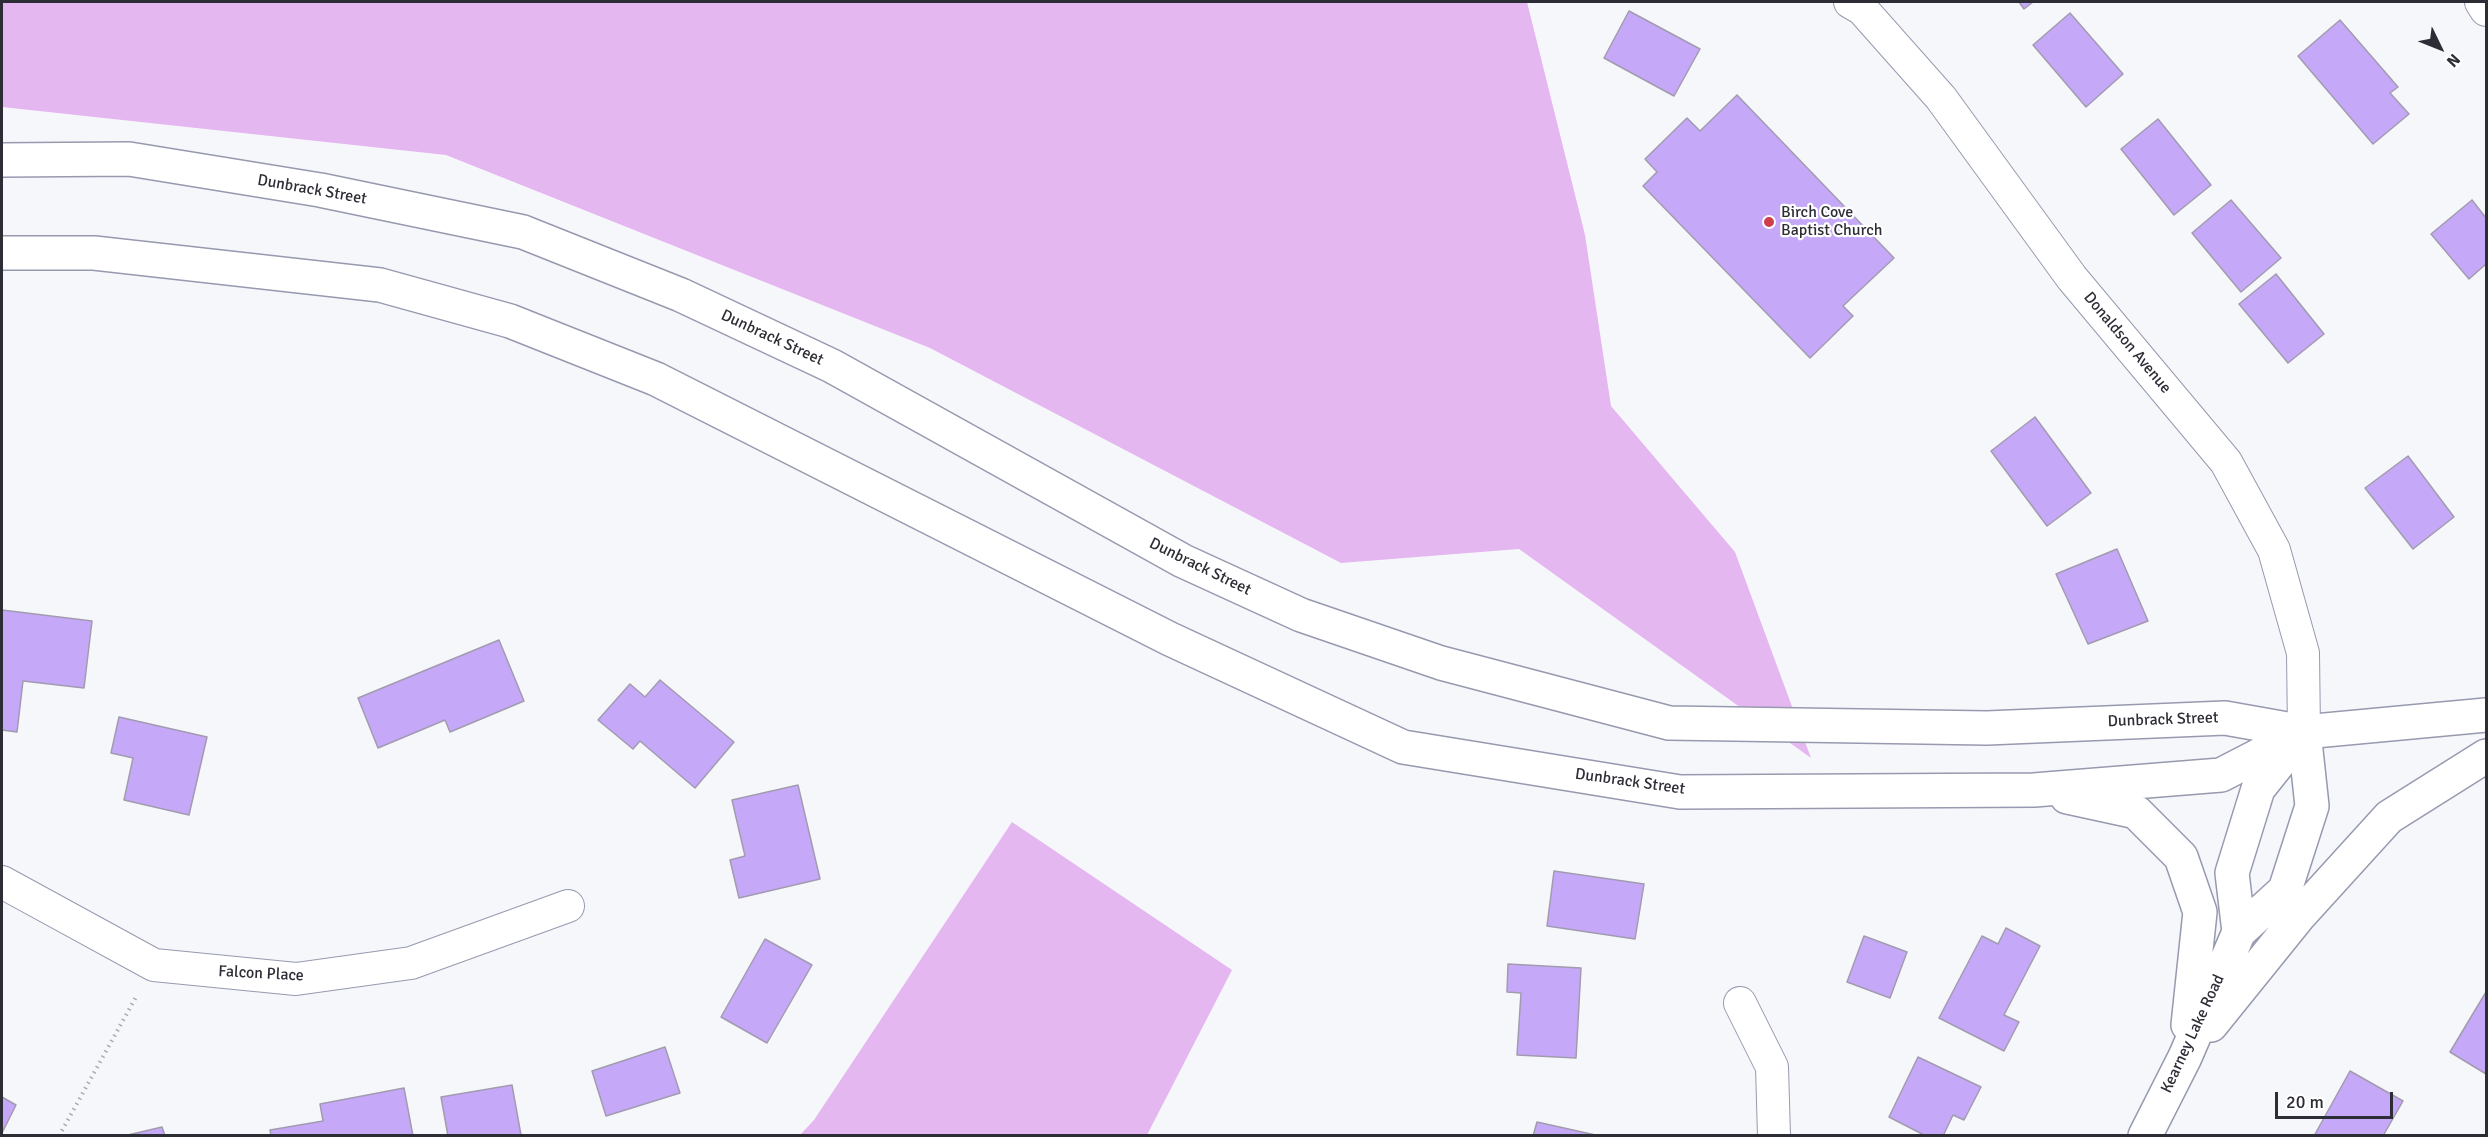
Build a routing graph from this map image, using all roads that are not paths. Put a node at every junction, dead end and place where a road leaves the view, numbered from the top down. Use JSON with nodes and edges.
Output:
{"nodes":[{"id":1,"x":1850,"y":2,"type":"edge"},
{"id":2,"x":2481,"y":2,"type":"edge"},
{"id":3,"x":2487,"y":10,"type":"edge"},
{"id":4,"x":2,"y":160,"type":"edge"},
{"id":5,"x":2,"y":253,"type":"edge"},
{"id":6,"x":2487,"y":715,"type":"edge"},
{"id":7,"x":2304,"y":732,"type":"junction"},
{"id":8,"x":2487,"y":756,"type":"edge"},
{"id":9,"x":2034,"y":790,"type":"junction"},
{"id":10,"x":2,"y":882,"type":"edge"},
{"id":11,"x":568,"y":906,"type":"dead end"},
{"id":12,"x":2239,"y":932,"type":"junction"},
{"id":13,"x":1740,"y":1003,"type":"dead end"},
{"id":14,"x":2185,"y":1057,"type":"junction"},
{"id":15,"x":1774,"y":1136,"type":"edge"},
{"id":16,"x":2145,"y":1136,"type":"edge"}],
"edges":[{"from":1,"to":7,"type":"street","name":"Donaldson Avenue"},
{"from":2,"to":3,"type":"street"},
{"from":4,"to":7,"type":"main road","name":"Dunbrack Street"},
{"from":5,"to":9,"type":"main road","name":"Dunbrack Street"},
{"from":6,"to":7,"type":"main road"},
{"from":7,"to":9,"type":"main road","name":"Dunbrack Street"},
{"from":7,"to":12,"type":"main road"},
{"from":7,"to":12,"type":"main road","name":"Kearney Lake Road"},
{"from":8,"to":14,"type":"main road"},
{"from":9,"to":14,"type":"main road"},
{"from":10,"to":11,"type":"street","name":"Falcon Place"},
{"from":12,"to":14,"type":"main road","name":"Kearney Lake Road"},
{"from":13,"to":15,"type":"street"},
{"from":14,"to":16,"type":"main road","name":"Kearney Lake Road"}]}
